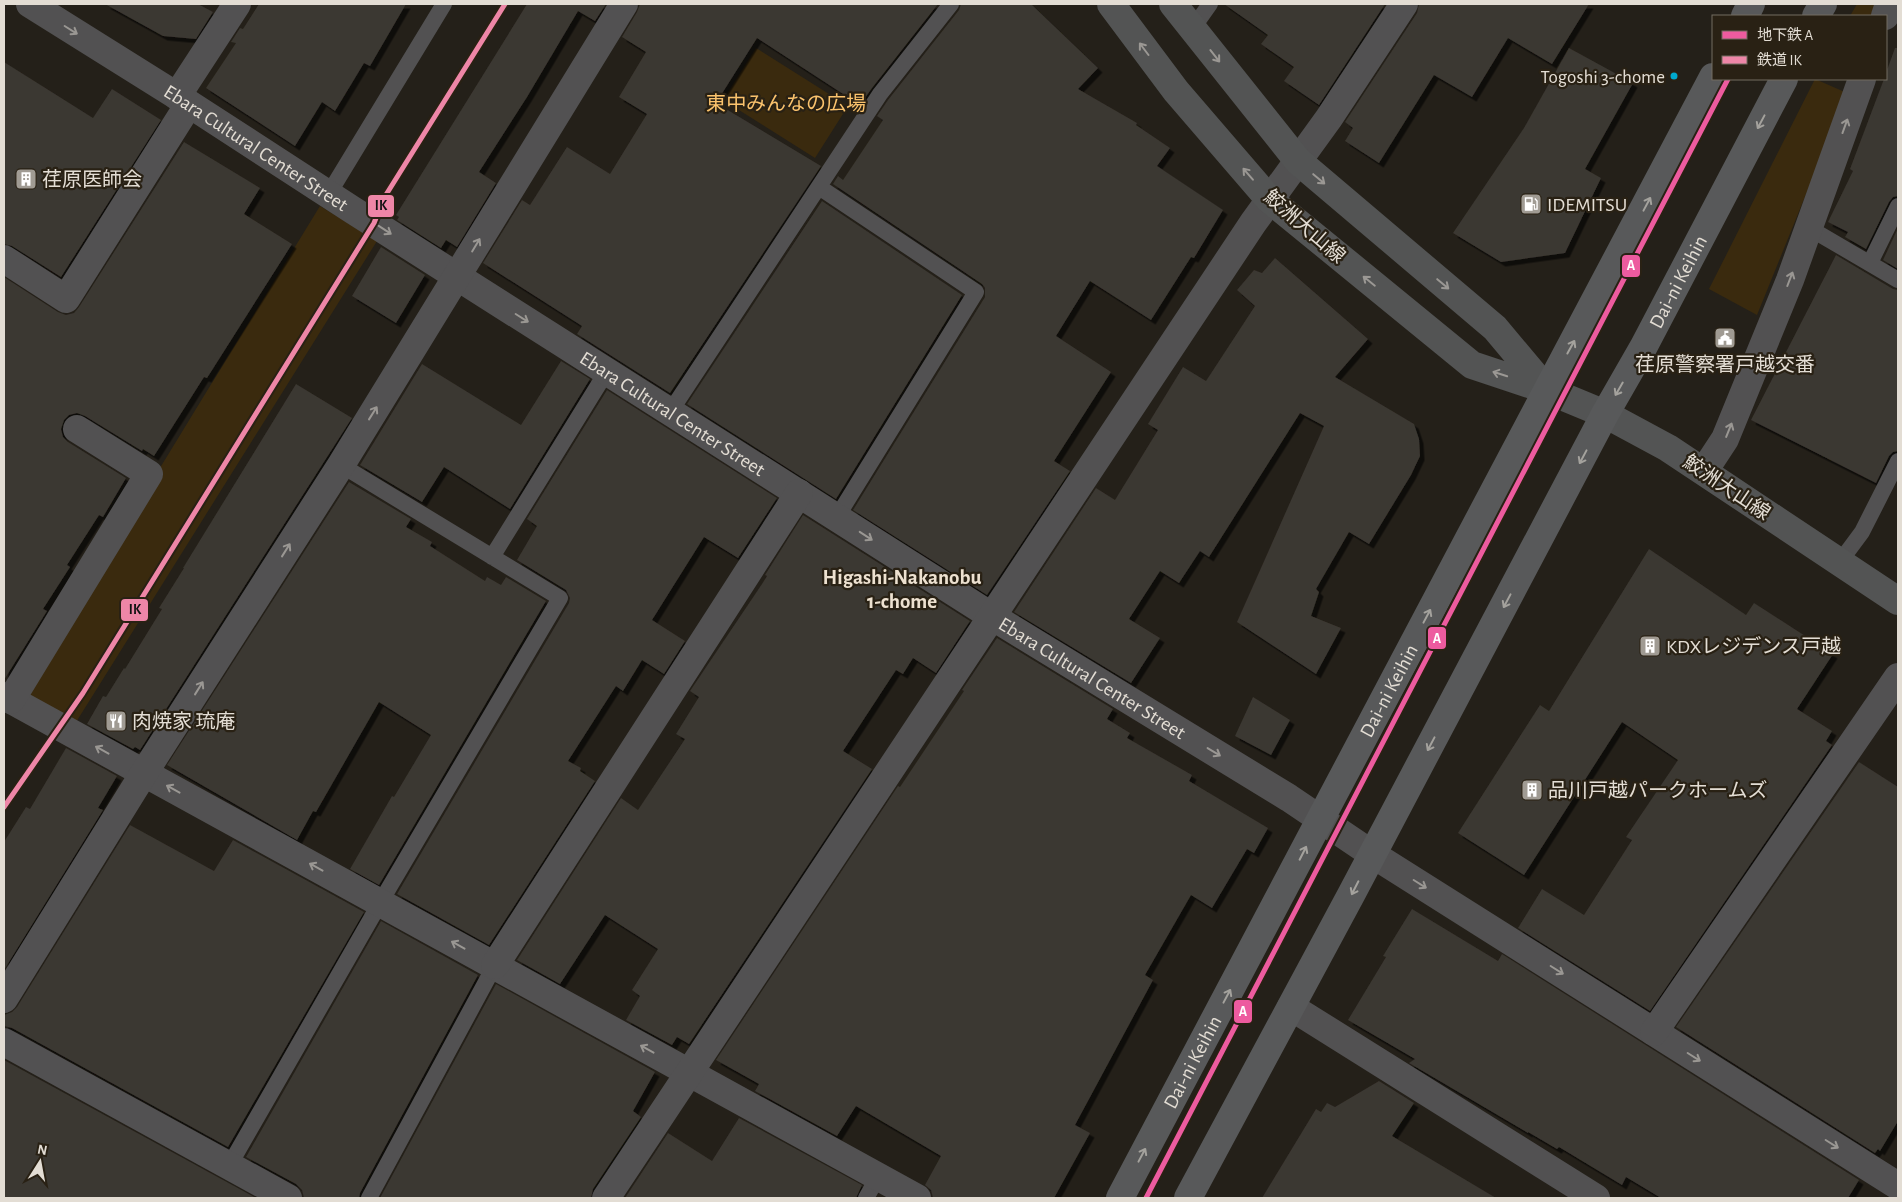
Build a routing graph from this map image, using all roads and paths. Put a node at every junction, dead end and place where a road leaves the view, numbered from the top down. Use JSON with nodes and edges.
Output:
{"nodes":[{"id":1,"x":30,"y":4,"type":"edge"},
{"id":2,"x":237,"y":4,"type":"edge"},
{"id":3,"x":444,"y":4,"type":"edge"},
{"id":4,"x":624,"y":4,"type":"edge"},
{"id":5,"x":951,"y":4,"type":"edge"},
{"id":6,"x":1111,"y":4,"type":"edge"},
{"id":7,"x":1173,"y":4,"type":"edge"},
{"id":8,"x":1210,"y":4,"type":"edge"},
{"id":9,"x":1404,"y":4,"type":"edge"},
{"id":10,"x":1823,"y":4,"type":"edge"},
{"id":11,"x":1817,"y":15,"type":"edge"},
{"id":12,"x":1193,"y":28,"type":"junction"},
{"id":13,"x":1712,"y":79,"type":"edge"},
{"id":14,"x":1783,"y":80,"type":"edge"},
{"id":15,"x":1856,"y":81,"type":"edge"},
{"id":16,"x":183,"y":100,"type":"junction"},
{"id":17,"x":1298,"y":161,"type":"junction"},
{"id":18,"x":819,"y":187,"type":"junction"},
{"id":19,"x":328,"y":195,"type":"junction"},
{"id":20,"x":1269,"y":200,"type":"junction"},
{"id":21,"x":1898,"y":206,"type":"edge"},
{"id":22,"x":1808,"y":228,"type":"junction"},
{"id":23,"x":4,"y":259,"type":"edge"},
{"id":24,"x":1870,"y":263,"type":"junction"},
{"id":25,"x":457,"y":277,"type":"junction"},
{"id":26,"x":1898,"y":280,"type":"edge"},
{"id":27,"x":607,"y":371,"type":"junction"},
{"id":28,"x":1547,"y":390,"type":"junction"},
{"id":29,"x":670,"y":412,"type":"junction"},
{"id":30,"x":1605,"y":414,"type":"junction"},
{"id":31,"x":78,"y":429,"type":"dead end"},
{"id":32,"x":1898,"y":461,"type":"edge"},
{"id":33,"x":341,"y":465,"type":"junction"},
{"id":34,"x":1704,"y":471,"type":"junction"},
{"id":35,"x":799,"y":493,"type":"junction"},
{"id":36,"x":837,"y":517,"type":"junction"},
{"id":37,"x":492,"y":557,"type":"junction"},
{"id":38,"x":1839,"y":563,"type":"junction"},
{"id":39,"x":1898,"y":601,"type":"edge"},
{"id":40,"x":993,"y":617,"type":"junction"},
{"id":41,"x":1898,"y":677,"type":"edge"},
{"id":42,"x":8,"y":698,"type":"edge"},
{"id":43,"x":144,"y":773,"type":"junction"},
{"id":44,"x":1320,"y":820,"type":"junction"},
{"id":45,"x":1372,"y":854,"type":"junction"},
{"id":46,"x":380,"y":903,"type":"junction"},
{"id":47,"x":496,"y":965,"type":"junction"},
{"id":48,"x":4,"y":999,"type":"edge"},
{"id":49,"x":1291,"y":1007,"type":"junction"},
{"id":50,"x":1654,"y":1032,"type":"junction"},
{"id":51,"x":4,"y":1042,"type":"edge"},
{"id":52,"x":689,"y":1073,"type":"junction"},
{"id":53,"x":229,"y":1166,"type":"junction"},
{"id":54,"x":1893,"y":1186,"type":"edge"},
{"id":55,"x":872,"y":1188,"type":"edge"},
{"id":56,"x":288,"y":1198,"type":"edge"},
{"id":57,"x":369,"y":1198,"type":"edge"},
{"id":58,"x":606,"y":1198,"type":"edge"},
{"id":59,"x":918,"y":1198,"type":"edge"},
{"id":60,"x":1120,"y":1198,"type":"edge"},
{"id":61,"x":1188,"y":1198,"type":"edge"},
{"id":62,"x":1596,"y":1198,"type":"edge"}],
"edges":[{"from":1,"to":16,"type":"street","name":"Ebara Cultural Center Street","one_way":true},
{"from":2,"to":16,"type":"street"},
{"from":3,"to":19,"type":"lane"},
{"from":25,"to":4,"type":"street","one_way":true},
{"from":5,"to":18,"type":"lane"},
{"from":20,"to":6,"type":"main road","name":"鮫洲大山線","one_way":true},
{"from":7,"to":12,"type":"main road","name":"鮫洲大山線"},
{"from":8,"to":12,"type":"lane"},
{"from":9,"to":17,"type":"street"},
{"from":10,"to":11,"type":"highway"},
{"from":12,"to":17,"type":"main road","name":"鮫洲大山線","one_way":true},
{"from":28,"to":13,"type":"highway","name":"Dai-ni Keihin","one_way":true},
{"from":14,"to":30,"type":"highway","name":"Dai-ni Keihin","one_way":true},
{"from":22,"to":15,"type":"street","one_way":true},
{"from":16,"to":19,"type":"street","name":"Ebara Cultural Center Street"},
{"from":16,"to":23,"type":"street"},
{"from":17,"to":20,"type":"street"},
{"from":17,"to":28,"type":"main road","name":"鮫洲大山線","one_way":true},
{"from":18,"to":29,"type":"lane"},
{"from":18,"to":36,"type":"lane"},
{"from":19,"to":25,"type":"street","name":"Ebara Cultural Center Street","one_way":true},
{"from":28,"to":20,"type":"main road","name":"鮫洲大山線","one_way":true},
{"from":20,"to":40,"type":"street"},
{"from":21,"to":24,"type":"lane"},
{"from":22,"to":24,"type":"lane"},
{"from":34,"to":22,"type":"street","one_way":true},
{"from":24,"to":26,"type":"lane"},
{"from":25,"to":27,"type":"street","name":"Ebara Cultural Center Street","one_way":true},
{"from":33,"to":25,"type":"street","one_way":true},
{"from":27,"to":29,"type":"street","name":"Ebara Cultural Center Street"},
{"from":27,"to":37,"type":"lane"},
{"from":28,"to":30,"type":"main road","name":"鮫洲大山線"},
{"from":44,"to":28,"type":"highway","name":"Dai-ni Keihin","one_way":true},
{"from":29,"to":35,"type":"street","name":"Ebara Cultural Center Street"},
{"from":30,"to":34,"type":"main road","name":"鮫洲大山線"},
{"from":30,"to":45,"type":"highway","name":"Dai-ni Keihin","one_way":true},
{"from":31,"to":42,"type":"street"},
{"from":32,"to":38,"type":"lane"},
{"from":33,"to":37,"type":"lane"},
{"from":43,"to":33,"type":"street","one_way":true},
{"from":34,"to":38,"type":"main road","name":"鮫洲大山線"},
{"from":35,"to":36,"type":"street","name":"Ebara Cultural Center Street"},
{"from":35,"to":47,"type":"street"},
{"from":36,"to":40,"type":"street","name":"Ebara Cultural Center Street","one_way":true},
{"from":37,"to":46,"type":"lane"},
{"from":38,"to":39,"type":"main road","name":"鮫洲大山線"},
{"from":40,"to":44,"type":"street","name":"Ebara Cultural Center Street","one_way":true},
{"from":40,"to":52,"type":"street"},
{"from":41,"to":50,"type":"street"},
{"from":43,"to":42,"type":"street","one_way":true},
{"from":46,"to":43,"type":"street","one_way":true},
{"from":43,"to":48,"type":"street"},
{"from":44,"to":45,"type":"street","name":"Ebara Cultural Center Street"},
{"from":60,"to":44,"type":"highway","name":"Dai-ni Keihin","one_way":true},
{"from":45,"to":49,"type":"highway","name":"Dai-ni Keihin","one_way":true},
{"from":45,"to":50,"type":"street","name":"Ebara Cultural Center Street","one_way":true},
{"from":47,"to":46,"type":"street","one_way":true},
{"from":46,"to":53,"type":"lane"},
{"from":52,"to":47,"type":"street","one_way":true},
{"from":47,"to":57,"type":"lane"},
{"from":49,"to":61,"type":"highway","name":"Dai-ni Keihin"},
{"from":49,"to":62,"type":"street"},
{"from":50,"to":54,"type":"street","name":"Ebara Cultural Center Street","one_way":true},
{"from":51,"to":53,"type":"street"},
{"from":52,"to":55,"type":"street"},
{"from":52,"to":58,"type":"street"},
{"from":53,"to":56,"type":"street"},
{"from":55,"to":59,"type":"street"}]}
